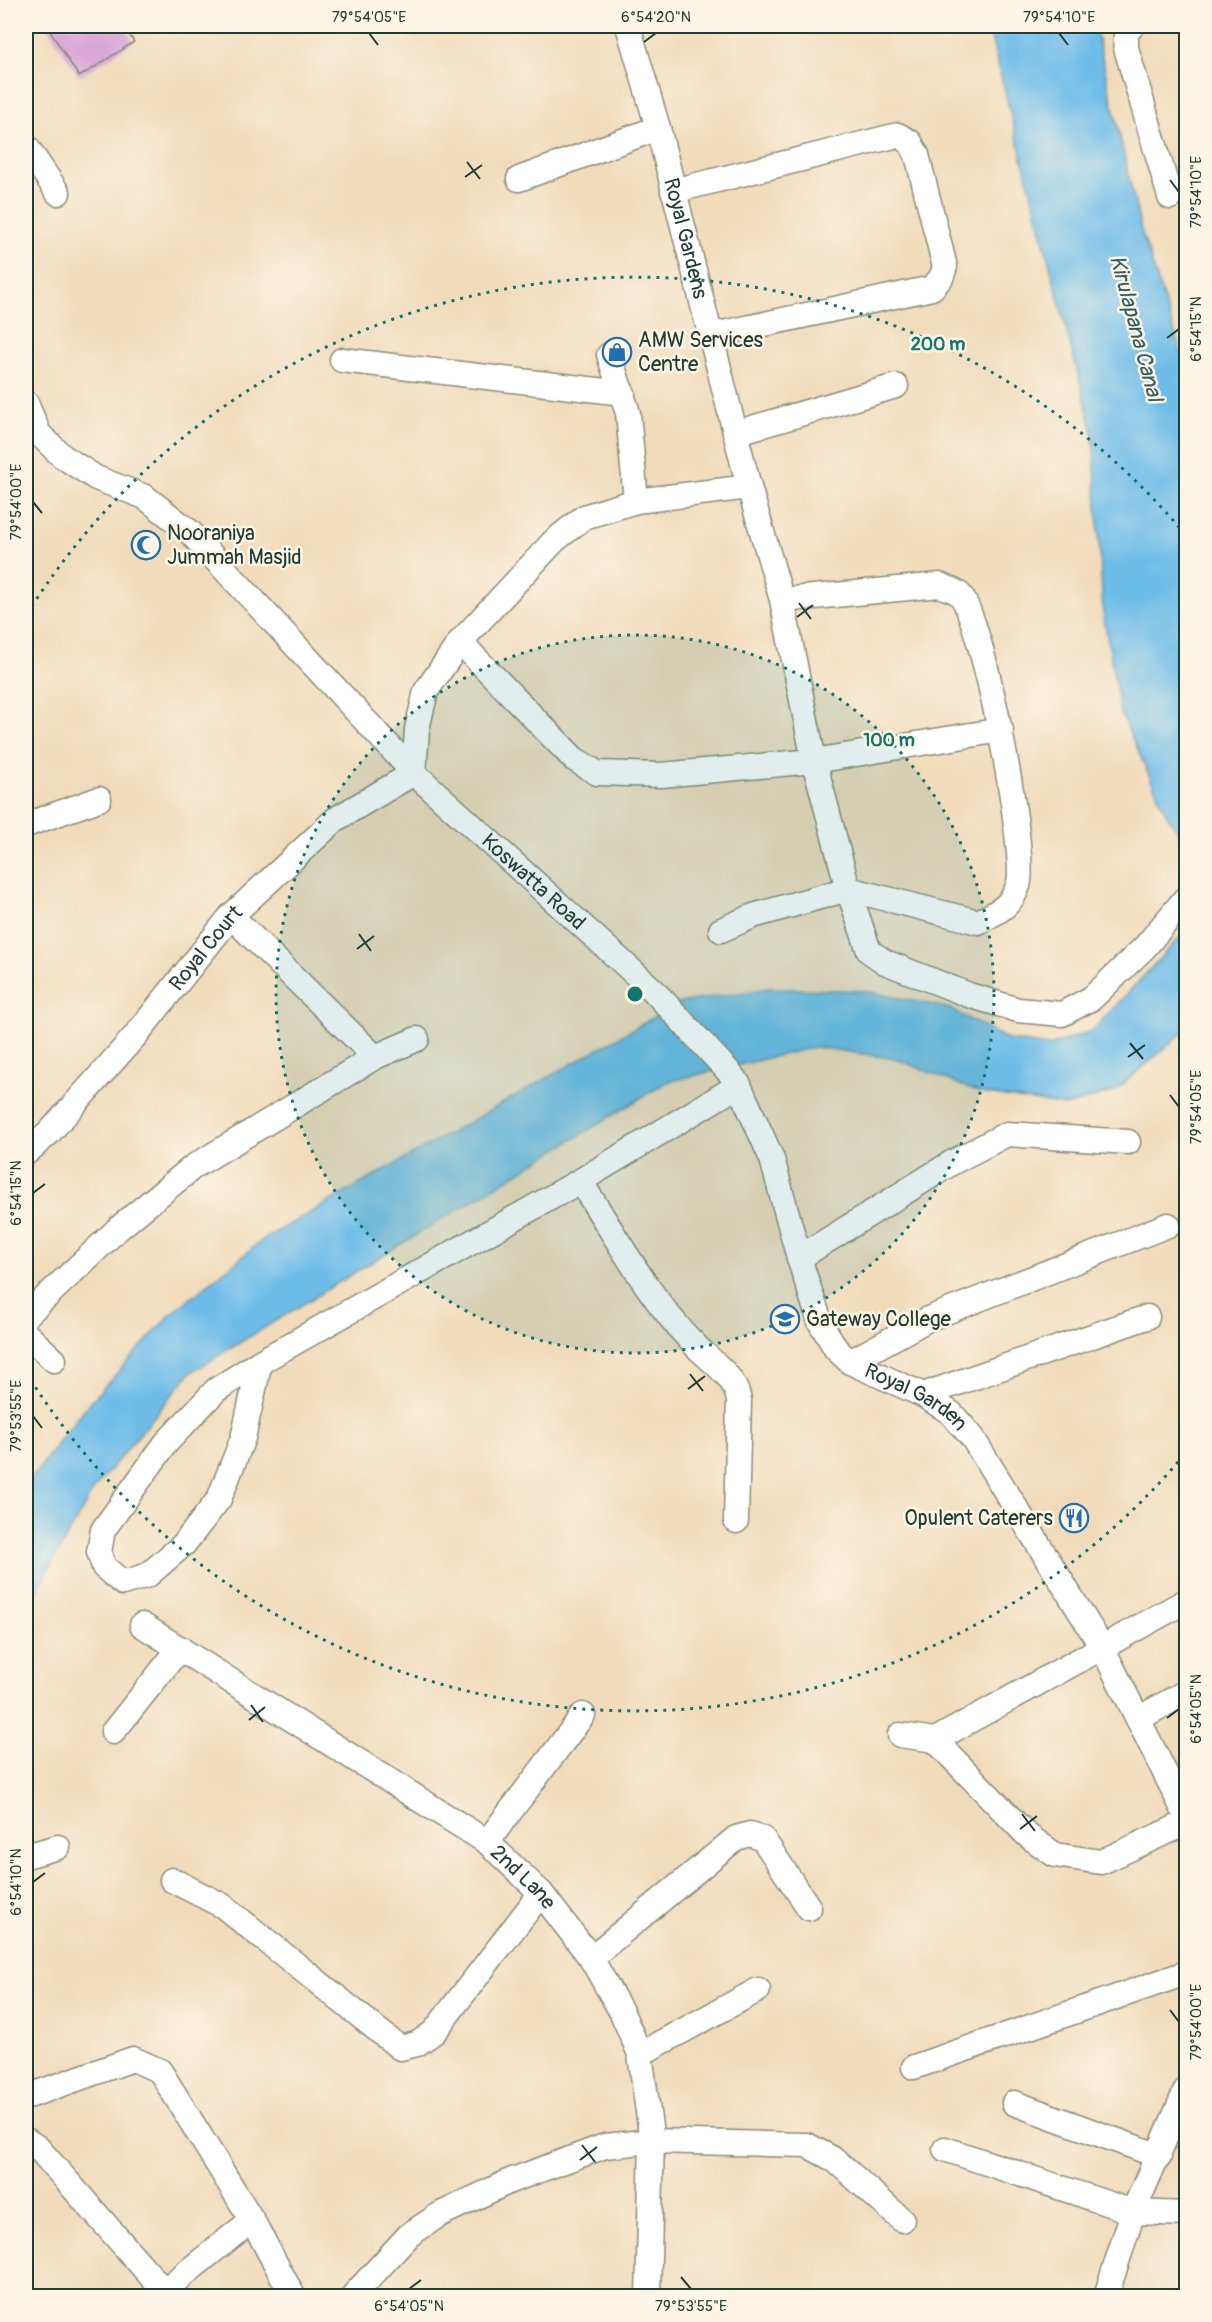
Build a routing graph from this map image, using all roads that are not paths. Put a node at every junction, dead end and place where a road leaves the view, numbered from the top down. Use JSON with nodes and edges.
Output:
{"nodes":[{"id":1,"x":628,"y":26,"type":"edge"},
{"id":2,"x":1132,"y":26,"type":"edge"},
{"id":3,"x":658,"y":128,"type":"junction"},
{"id":4,"x":26,"y":146,"type":"edge"},
{"id":5,"x":519,"y":179,"type":"dead end"},
{"id":6,"x":672,"y":191,"type":"junction"},
{"id":7,"x":58,"y":194,"type":"dead end"},
{"id":8,"x":1170,"y":197,"type":"dead end"},
{"id":9,"x":710,"y":336,"type":"junction"},
{"id":10,"x":609,"y":355,"type":"dead end"},
{"id":11,"x":342,"y":360,"type":"dead end"},
{"id":12,"x":896,"y":386,"type":"dead end"},
{"id":13,"x":623,"y":393,"type":"junction"},
{"id":14,"x":26,"y":403,"type":"edge"},
{"id":15,"x":735,"y":433,"type":"junction"},
{"id":16,"x":32,"y":437,"type":"edge"},
{"id":17,"x":749,"y":487,"type":"junction"},
{"id":18,"x":636,"y":501,"type":"junction"},
{"id":19,"x":782,"y":600,"type":"junction"},
{"id":20,"x":460,"y":642,"type":"junction"},
{"id":21,"x":1001,"y":730,"type":"junction"},
{"id":22,"x":814,"y":761,"type":"junction"},
{"id":23,"x":414,"y":773,"type":"junction"},
{"id":24,"x":99,"y":799,"type":"dead end"},
{"id":25,"x":26,"y":825,"type":"edge"},
{"id":26,"x":849,"y":889,"type":"junction"},
{"id":27,"x":1186,"y":898,"type":"edge"},
{"id":28,"x":231,"y":916,"type":"junction"},
{"id":29,"x":721,"y":930,"type":"dead end"},
{"id":30,"x":653,"y":990,"type":"joint"},
{"id":31,"x":417,"y":1039,"type":"dead end"},
{"id":32,"x":375,"y":1057,"type":"junction"},
{"id":33,"x":734,"y":1078,"type":"junction"},
{"id":34,"x":1128,"y":1142,"type":"dead end"},
{"id":35,"x":26,"y":1153,"type":"edge"},
{"id":36,"x":580,"y":1181,"type":"junction"},
{"id":37,"x":1168,"y":1225,"type":"dead end"},
{"id":38,"x":798,"y":1258,"type":"junction"},
{"id":39,"x":26,"y":1316,"type":"edge"},
{"id":40,"x":1147,"y":1317,"type":"dead end"},
{"id":41,"x":26,"y":1335,"type":"edge"},
{"id":42,"x":54,"y":1360,"type":"dead end"},
{"id":43,"x":260,"y":1362,"type":"junction"},
{"id":44,"x":850,"y":1362,"type":"junction"},
{"id":45,"x":923,"y":1395,"type":"junction"},
{"id":46,"x":735,"y":1521,"type":"dead end"},
{"id":47,"x":1186,"y":1601,"type":"edge"},
{"id":48,"x":142,"y":1625,"type":"dead end"},
{"id":49,"x":1102,"y":1647,"type":"junction"},
{"id":50,"x":180,"y":1648,"type":"junction"},
{"id":51,"x":1186,"y":1692,"type":"edge"},
{"id":52,"x":583,"y":1715,"type":"dead end"},
{"id":53,"x":1138,"y":1719,"type":"junction"},
{"id":54,"x":113,"y":1732,"type":"dead end"},
{"id":55,"x":900,"y":1734,"type":"dead end"},
{"id":56,"x":935,"y":1740,"type":"junction"},
{"id":57,"x":1186,"y":1815,"type":"edge"},
{"id":58,"x":1186,"y":1823,"type":"edge"},
{"id":59,"x":487,"y":1842,"type":"junction"},
{"id":60,"x":58,"y":1847,"type":"dead end"},
{"id":61,"x":26,"y":1856,"type":"edge"},
{"id":62,"x":172,"y":1880,"type":"dead end"},
{"id":63,"x":541,"y":1893,"type":"junction"},
{"id":64,"x":809,"y":1908,"type":"dead end"},
{"id":65,"x":591,"y":1958,"type":"junction"},
{"id":66,"x":1186,"y":1973,"type":"edge"},
{"id":67,"x":758,"y":1990,"type":"dead end"},
{"id":68,"x":640,"y":2054,"type":"junction"},
{"id":69,"x":914,"y":2067,"type":"dead end"},
{"id":70,"x":1186,"y":2090,"type":"edge"},
{"id":71,"x":26,"y":2097,"type":"edge"},
{"id":72,"x":1014,"y":2103,"type":"dead end"},
{"id":73,"x":26,"y":2140,"type":"edge"},
{"id":74,"x":652,"y":2141,"type":"junction"},
{"id":75,"x":945,"y":2149,"type":"dead end"},
{"id":76,"x":1159,"y":2156,"type":"junction"},
{"id":77,"x":1133,"y":2212,"type":"junction"},
{"id":78,"x":1186,"y":2214,"type":"edge"},
{"id":79,"x":252,"y":2220,"type":"junction"},
{"id":80,"x":902,"y":2220,"type":"dead end"},
{"id":81,"x":160,"y":2294,"type":"edge"},
{"id":82,"x":293,"y":2296,"type":"edge"},
{"id":83,"x":353,"y":2296,"type":"edge"},
{"id":84,"x":648,"y":2296,"type":"edge"},
{"id":85,"x":1107,"y":2296,"type":"edge"}],
"edges":[{"from":1,"to":3,"type":"street","name":"Royal Gardens"},
{"from":2,"to":8,"type":"street"},
{"from":3,"to":5,"type":"street"},
{"from":3,"to":6,"type":"street","name":"Royal Gardens"},
{"from":4,"to":7,"type":"street"},
{"from":6,"to":9,"type":"street","name":"Royal Gardens"},
{"from":6,"to":9,"type":"street"},
{"from":9,"to":15,"type":"street","name":"Royal Gardens"},
{"from":10,"to":13,"type":"street"},
{"from":11,"to":13,"type":"street"},
{"from":12,"to":15,"type":"street"},
{"from":13,"to":18,"type":"street"},
{"from":14,"to":16,"type":"street"},
{"from":15,"to":17,"type":"street","name":"Royal Gardens"},
{"from":16,"to":23,"type":"street","name":"Koswatta Road"},
{"from":17,"to":18,"type":"street"},
{"from":17,"to":19,"type":"street","name":"Royal Gardens"},
{"from":18,"to":20,"type":"street"},
{"from":19,"to":21,"type":"street"},
{"from":19,"to":22,"type":"street","name":"Royal Gardens"},
{"from":20,"to":22,"type":"street"},
{"from":20,"to":23,"type":"street"},
{"from":21,"to":22,"type":"street"},
{"from":21,"to":26,"type":"street"},
{"from":22,"to":26,"type":"street","name":"Royal Gardens"},
{"from":23,"to":28,"type":"street","name":"Royal Court"},
{"from":23,"to":30,"type":"street","name":"Koswatta Road"},
{"from":24,"to":25,"type":"street"},
{"from":26,"to":27,"type":"street","name":"Royal Gardens"},
{"from":26,"to":29,"type":"street"},
{"from":28,"to":32,"type":"street"},
{"from":28,"to":35,"type":"street","name":"Royal Court"},
{"from":30,"to":33,"type":"street","name":"Royal Garden"},
{"from":31,"to":32,"type":"street"},
{"from":32,"to":39,"type":"street"},
{"from":33,"to":36,"type":"street"},
{"from":33,"to":38,"type":"street","name":"Royal Garden"},
{"from":34,"to":38,"type":"street"},
{"from":36,"to":43,"type":"street"},
{"from":36,"to":46,"type":"street"},
{"from":37,"to":44,"type":"street"},
{"from":38,"to":44,"type":"street","name":"Royal Garden"},
{"from":40,"to":45,"type":"street"},
{"from":41,"to":42,"type":"street"},
{"from":43,"to":43,"type":"street"},
{"from":44,"to":45,"type":"street","name":"Royal Garden"},
{"from":45,"to":49,"type":"street","name":"Royal Garden"},
{"from":47,"to":49,"type":"street"},
{"from":48,"to":50,"type":"street","name":"2nd Lane"},
{"from":49,"to":53,"type":"street","name":"Royal Garden"},
{"from":49,"to":56,"type":"street"},
{"from":50,"to":54,"type":"street"},
{"from":50,"to":59,"type":"street","name":"2nd Lane"},
{"from":51,"to":53,"type":"street"},
{"from":52,"to":59,"type":"street"},
{"from":53,"to":57,"type":"street","name":"Royal Garden"},
{"from":55,"to":56,"type":"street"},
{"from":56,"to":58,"type":"street"},
{"from":59,"to":63,"type":"street","name":"2nd Lane"},
{"from":60,"to":61,"type":"street"},
{"from":62,"to":63,"type":"street"},
{"from":63,"to":65,"type":"street","name":"2nd Lane"},
{"from":64,"to":65,"type":"street"},
{"from":65,"to":68,"type":"street","name":"2nd Lane"},
{"from":66,"to":69,"type":"street"},
{"from":67,"to":68,"type":"street"},
{"from":68,"to":74,"type":"street","name":"2nd Lane"},
{"from":70,"to":76,"type":"street"},
{"from":71,"to":79,"type":"street"},
{"from":72,"to":76,"type":"street"},
{"from":73,"to":81,"type":"street"},
{"from":74,"to":80,"type":"street"},
{"from":74,"to":83,"type":"street"},
{"from":74,"to":84,"type":"street","name":"2nd Lane"},
{"from":75,"to":77,"type":"street"},
{"from":76,"to":77,"type":"street"},
{"from":77,"to":78,"type":"street"},
{"from":77,"to":85,"type":"street"},
{"from":79,"to":81,"type":"street"},
{"from":79,"to":82,"type":"street"}]}
